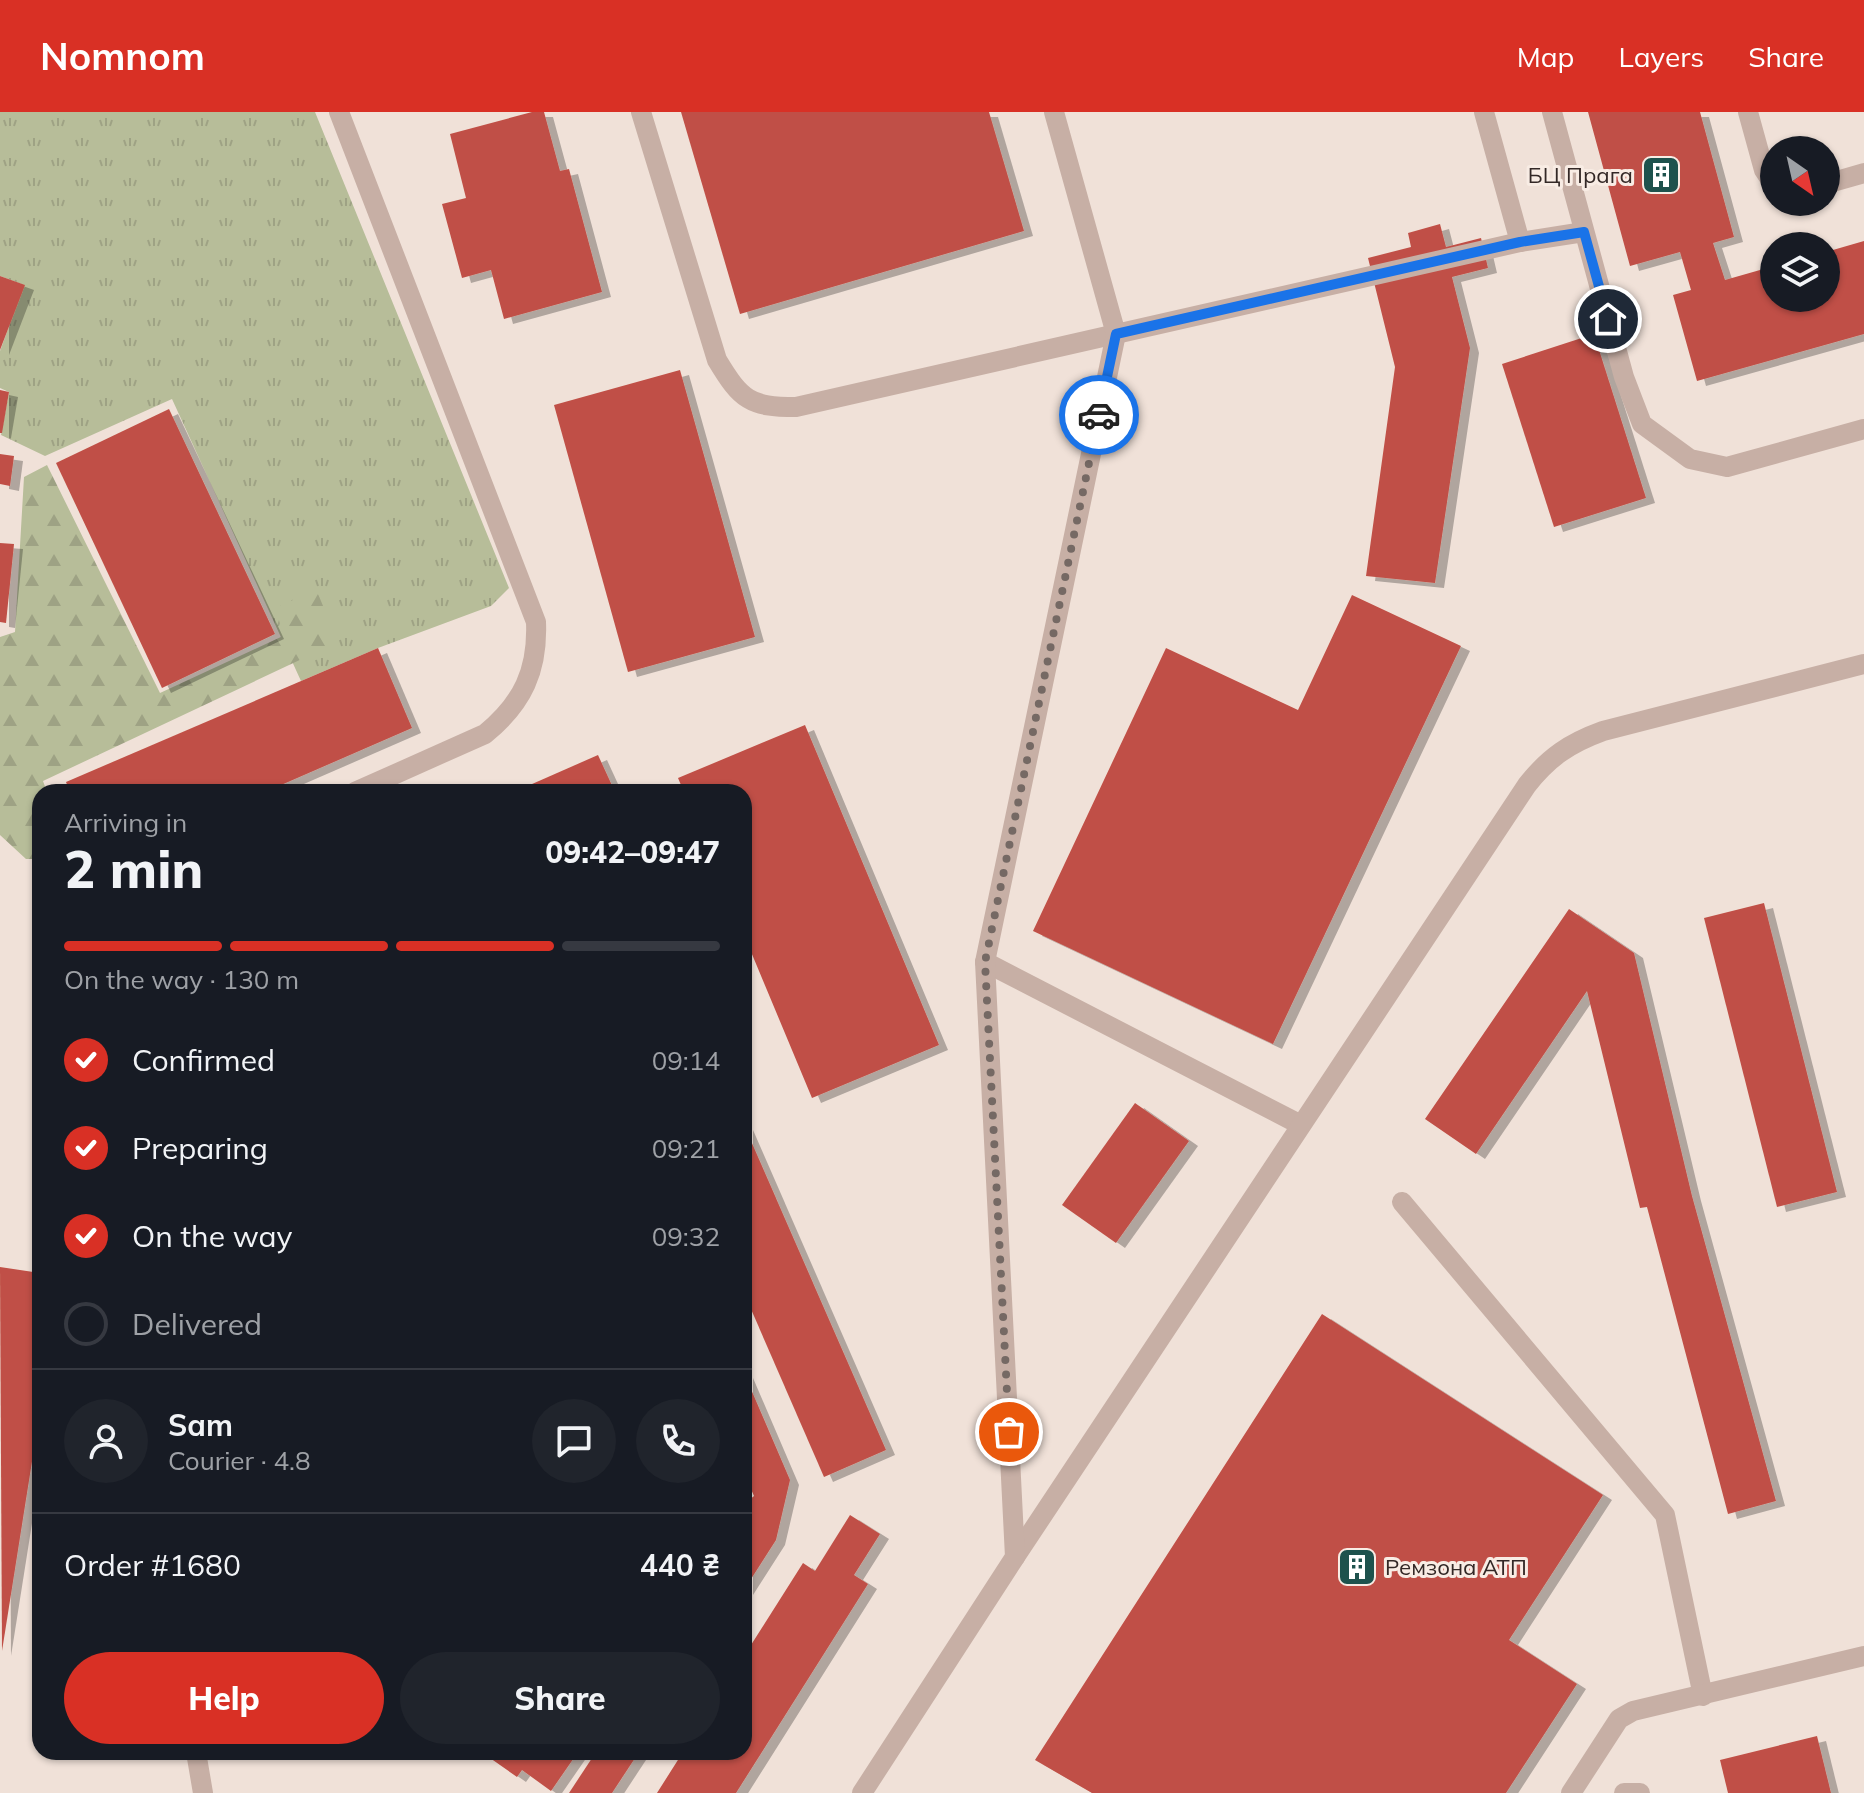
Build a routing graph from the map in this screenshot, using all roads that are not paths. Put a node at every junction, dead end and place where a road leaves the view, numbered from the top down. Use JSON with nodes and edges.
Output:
{"nodes":[{"id":1,"x":339,"y":112,"type":"edge"},
{"id":2,"x":641,"y":112,"type":"edge"},
{"id":3,"x":1054,"y":112,"type":"edge"},
{"id":4,"x":1484,"y":112,"type":"edge"},
{"id":5,"x":1552,"y":112,"type":"edge"},
{"id":6,"x":1748,"y":112,"type":"edge"},
{"id":7,"x":1760,"y":156,"type":"edge"},
{"id":8,"x":1864,"y":173,"type":"edge"},
{"id":9,"x":1840,"y":180,"type":"edge"},
{"id":10,"x":1584,"y":232,"type":"junction"},
{"id":11,"x":1520,"y":242,"type":"junction"},
{"id":12,"x":1116,"y":334,"type":"junction"},
{"id":13,"x":1864,"y":429,"type":"edge"},
{"id":14,"x":1864,"y":664,"type":"edge"},
{"id":15,"x":373,"y":784,"type":"edge"},
{"id":16,"x":985,"y":962,"type":"junction"},
{"id":17,"x":1301,"y":1125,"type":"junction"},
{"id":18,"x":1402,"y":1202,"type":"dead end"},
{"id":19,"x":1015,"y":1557,"type":"junction"},
{"id":20,"x":1864,"y":1656,"type":"edge"},
{"id":21,"x":1703,"y":1696,"type":"junction"},
{"id":22,"x":197,"y":1760,"type":"edge"},
{"id":23,"x":203,"y":1793,"type":"edge"},
{"id":24,"x":862,"y":1793,"type":"edge"},
{"id":25,"x":1571,"y":1793,"type":"edge"},
{"id":26,"x":1624,"y":1793,"type":"edge"},
{"id":27,"x":1640,"y":1793,"type":"edge"}],
"edges":[{"from":1,"to":15,"type":"street"},
{"from":2,"to":12,"type":"street"},
{"from":3,"to":12,"type":"street"},
{"from":4,"to":11,"type":"street"},
{"from":5,"to":10,"type":"street"},
{"from":6,"to":7,"type":"street"},
{"from":8,"to":9,"type":"street"},
{"from":10,"to":11,"type":"street"},
{"from":10,"to":13,"type":"street"},
{"from":11,"to":12,"type":"street"},
{"from":12,"to":16,"type":"street"},
{"from":14,"to":17,"type":"street"},
{"from":16,"to":17,"type":"street"},
{"from":16,"to":19,"type":"street"},
{"from":17,"to":19,"type":"street"},
{"from":18,"to":21,"type":"street"},
{"from":19,"to":24,"type":"street"},
{"from":20,"to":21,"type":"street"},
{"from":21,"to":25,"type":"street"},
{"from":22,"to":23,"type":"street"},
{"from":26,"to":27,"type":"street"}]}
